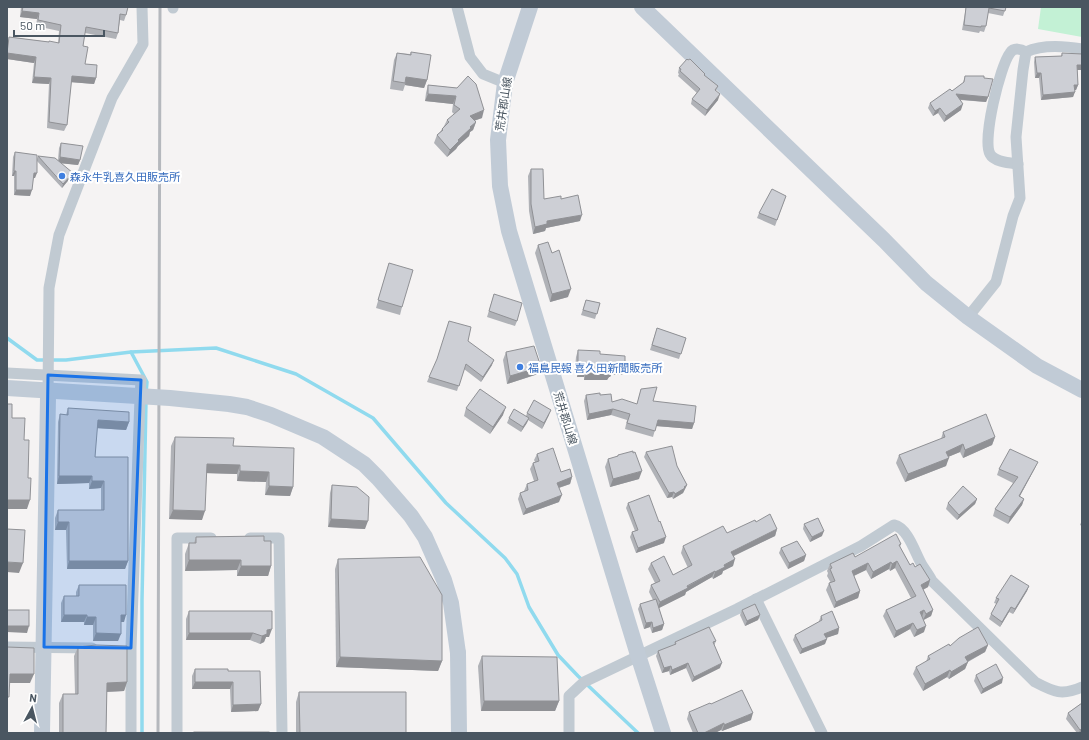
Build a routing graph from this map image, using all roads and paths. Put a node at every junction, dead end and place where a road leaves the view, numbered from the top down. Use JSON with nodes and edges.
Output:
{"nodes":[{"id":1,"x":142,"y":7,"type":"edge"},
{"id":2,"x":457,"y":7,"type":"edge"},
{"id":3,"x":530,"y":7,"type":"edge"},
{"id":4,"x":642,"y":7,"type":"edge"},
{"id":5,"x":1082,"y":49,"type":"edge"},
{"id":6,"x":1026,"y":52,"type":"junction"},
{"id":7,"x":505,"y":83,"type":"junction"},
{"id":8,"x":1018,"y":164,"type":"junction"},
{"id":9,"x":968,"y":317,"type":"junction"},
{"id":10,"x":7,"y":373,"type":"edge"},
{"id":11,"x":48,"y":375,"type":"junction"},
{"id":12,"x":7,"y":388,"type":"edge"},
{"id":13,"x":1082,"y":390,"type":"edge"},
{"id":14,"x":7,"y":395,"type":"edge"},
{"id":15,"x":48,"y":397,"type":"junction"},
{"id":16,"x":140,"y":398,"type":"junction"},
{"id":17,"x":224,"y":538,"type":"edge"},
{"id":18,"x":240,"y":538,"type":"edge"},
{"id":19,"x":756,"y":599,"type":"junction"},
{"id":20,"x":7,"y":647,"type":"edge"},
{"id":21,"x":44,"y":647,"type":"junction"},
{"id":22,"x":99,"y":648,"type":"edge"},
{"id":23,"x":638,"y":656,"type":"junction"},
{"id":24,"x":1082,"y":687,"type":"edge"},
{"id":25,"x":42,"y":733,"type":"edge"},
{"id":26,"x":131,"y":733,"type":"edge"},
{"id":27,"x":177,"y":733,"type":"edge"},
{"id":28,"x":282,"y":733,"type":"edge"},
{"id":29,"x":459,"y":733,"type":"edge"},
{"id":30,"x":569,"y":733,"type":"edge"},
{"id":31,"x":663,"y":733,"type":"edge"},
{"id":32,"x":822,"y":733,"type":"edge"}],
"edges":[{"from":1,"to":11,"type":"street"},
{"from":2,"to":7,"type":"street"},
{"from":3,"to":7,"type":"street","name":"荒井郡山線"},
{"from":4,"to":9,"type":"street"},
{"from":5,"to":6,"type":"street"},
{"from":6,"to":8,"type":"street"},
{"from":6,"to":8,"type":"street"},
{"from":7,"to":23,"type":"street","name":"荒井郡山線"},
{"from":8,"to":9,"type":"street"},
{"from":9,"to":13,"type":"street"},
{"from":10,"to":11,"type":"street"},
{"from":11,"to":15,"type":"street"},
{"from":11,"to":16,"type":"street"},
{"from":12,"to":29,"type":"street","bridge":true},
{"from":14,"to":15,"type":"street"},
{"from":15,"to":16,"type":"street"},
{"from":15,"to":21,"type":"street"},
{"from":16,"to":26,"type":"street"},
{"from":17,"to":27,"type":"street"},
{"from":18,"to":28,"type":"street"},
{"from":19,"to":23,"type":"street"},
{"from":19,"to":24,"type":"street"},
{"from":19,"to":32,"type":"street"},
{"from":20,"to":21,"type":"street"},
{"from":21,"to":22,"type":"street"},
{"from":21,"to":25,"type":"street"},
{"from":23,"to":30,"type":"street"},
{"from":23,"to":31,"type":"street","name":"荒井郡山線"}]}
